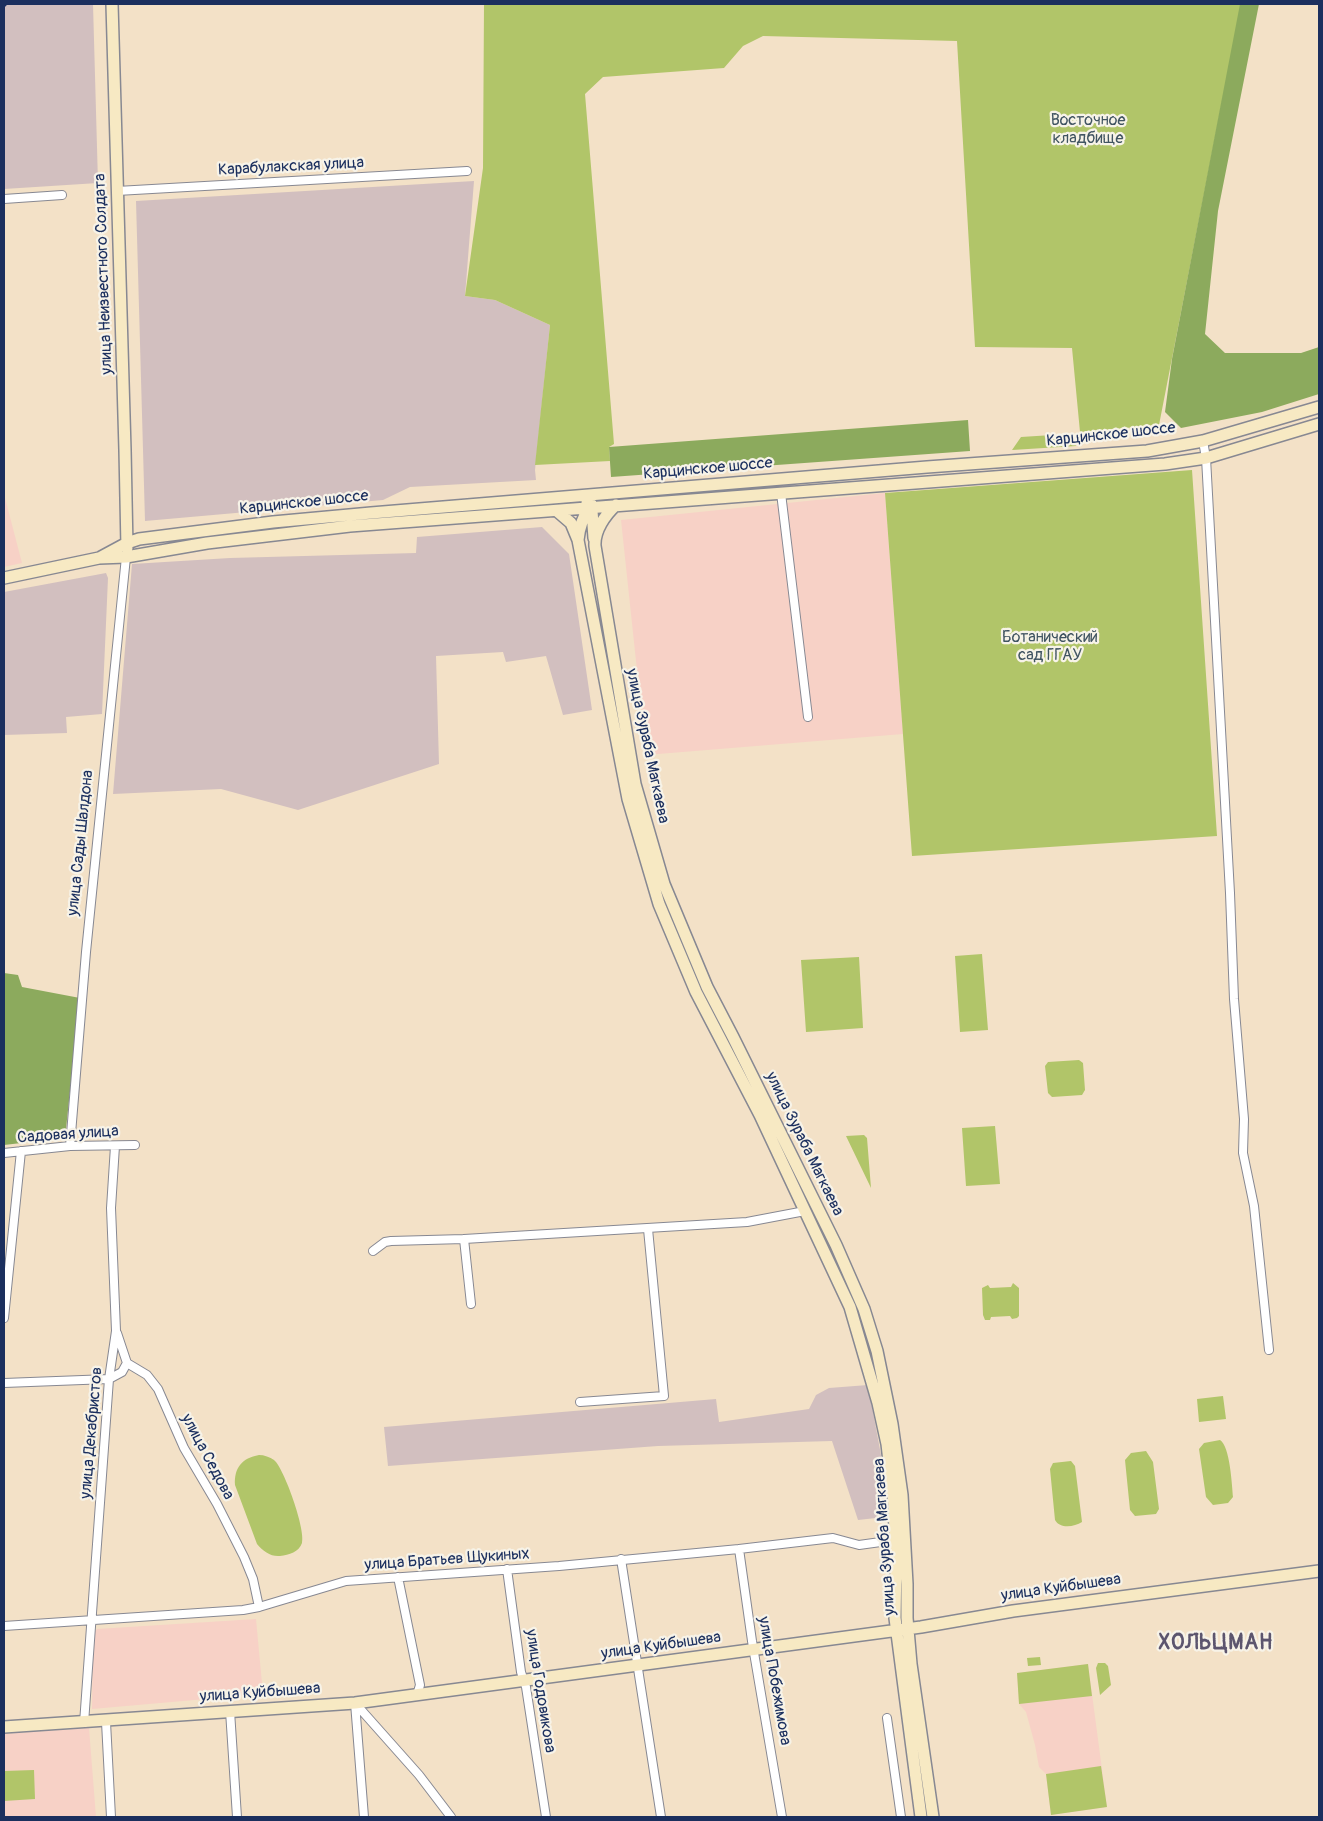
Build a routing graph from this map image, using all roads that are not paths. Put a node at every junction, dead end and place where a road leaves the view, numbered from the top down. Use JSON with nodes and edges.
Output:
{"nodes":[{"id":1,"x":112,"y":4,"type":"edge"},
{"id":2,"x":467,"y":171,"type":"dead end"},
{"id":3,"x":117,"y":191,"type":"junction"},
{"id":4,"x":62,"y":195,"type":"dead end"},
{"id":5,"x":4,"y":199,"type":"edge"},
{"id":6,"x":1319,"y":406,"type":"edge"},
{"id":7,"x":1319,"y":424,"type":"edge"},
{"id":8,"x":1204,"y":441,"type":"junction"},
{"id":9,"x":1206,"y":458,"type":"junction"},
{"id":10,"x":781,"y":493,"type":"junction"},
{"id":11,"x":607,"y":494,"type":"junction"},
{"id":12,"x":574,"y":496,"type":"junction"},
{"id":13,"x":616,"y":506,"type":"junction"},
{"id":14,"x":590,"y":507,"type":"junction"},
{"id":15,"x":557,"y":511,"type":"junction"},
{"id":16,"x":578,"y":540,"type":"junction"},
{"id":17,"x":595,"y":540,"type":"junction"},
{"id":18,"x":127,"y":543,"type":"junction"},
{"id":19,"x":126,"y":557,"type":"junction"},
{"id":20,"x":99,"y":558,"type":"junction"},
{"id":21,"x":4,"y":578,"type":"edge"},
{"id":22,"x":808,"y":717,"type":"dead end"},
{"id":23,"x":707,"y":987,"type":"junction"},
{"id":24,"x":696,"y":992,"type":"junction"},
{"id":25,"x":135,"y":1145,"type":"dead end"},
{"id":26,"x":70,"y":1146,"type":"junction"},
{"id":27,"x":115,"y":1146,"type":"junction"},
{"id":28,"x":21,"y":1151,"type":"junction"},
{"id":29,"x":4,"y":1153,"type":"edge"},
{"id":30,"x":805,"y":1211,"type":"junction"},
{"id":31,"x":648,"y":1229,"type":"junction"},
{"id":32,"x":464,"y":1239,"type":"junction"},
{"id":33,"x":373,"y":1251,"type":"dead end"},
{"id":34,"x":471,"y":1304,"type":"dead end"},
{"id":35,"x":4,"y":1318,"type":"edge"},
{"id":36,"x":116,"y":1331,"type":"junction"},
{"id":37,"x":1269,"y":1350,"type":"dead end"},
{"id":38,"x":127,"y":1363,"type":"junction"},
{"id":39,"x":109,"y":1379,"type":"junction"},
{"id":40,"x":4,"y":1383,"type":"edge"},
{"id":41,"x":580,"y":1402,"type":"dead end"},
{"id":42,"x":895,"y":1540,"type":"junction"},
{"id":43,"x":739,"y":1549,"type":"junction"},
{"id":44,"x":622,"y":1559,"type":"junction"},
{"id":45,"x":507,"y":1569,"type":"junction"},
{"id":46,"x":1319,"y":1570,"type":"edge"},
{"id":47,"x":398,"y":1577,"type":"junction"},
{"id":48,"x":259,"y":1607,"type":"junction"},
{"id":49,"x":91,"y":1621,"type":"junction"},
{"id":50,"x":4,"y":1626,"type":"edge"},
{"id":51,"x":902,"y":1629,"type":"junction"},
{"id":52,"x":755,"y":1649,"type":"junction"},
{"id":53,"x":638,"y":1666,"type":"junction"},
{"id":54,"x":525,"y":1680,"type":"junction"},
{"id":55,"x":417,"y":1695,"type":"junction"},
{"id":56,"x":355,"y":1703,"type":"junction"},
{"id":57,"x":230,"y":1711,"type":"junction"},
{"id":58,"x":886,"y":1718,"type":"dead end"},
{"id":59,"x":106,"y":1722,"type":"junction"},
{"id":60,"x":84,"y":1723,"type":"junction"},
{"id":61,"x":4,"y":1728,"type":"edge"},
{"id":62,"x":111,"y":1817,"type":"edge"},
{"id":63,"x":237,"y":1817,"type":"edge"},
{"id":64,"x":364,"y":1817,"type":"edge"},
{"id":65,"x":451,"y":1817,"type":"edge"},
{"id":66,"x":546,"y":1817,"type":"edge"},
{"id":67,"x":661,"y":1817,"type":"edge"},
{"id":68,"x":782,"y":1817,"type":"edge"},
{"id":69,"x":901,"y":1817,"type":"edge"},
{"id":70,"x":921,"y":1817,"type":"edge"},
{"id":71,"x":933,"y":1817,"type":"edge"}],
"edges":[{"from":1,"to":3,"type":"main road","name":"улица Неизвестного Солдата"},
{"from":2,"to":3,"type":"street","name":"Карабулакская улица"},
{"from":3,"to":18,"type":"main road","name":"улица Неизвестного Солдата"},
{"from":4,"to":5,"type":"street"},
{"from":6,"to":8,"type":"main road","name":"Карцинское шоссе"},
{"from":7,"to":9,"type":"main road","name":"Карцинское шоссе"},
{"from":8,"to":9,"type":"street"},
{"from":8,"to":11,"type":"main road","name":"Карцинское шоссе"},
{"from":9,"to":10,"type":"main road","name":"Карцинское шоссе"},
{"from":9,"to":37,"type":"street"},
{"from":10,"to":13,"type":"main road","name":"Карцинское шоссе"},
{"from":10,"to":22,"type":"street"},
{"from":11,"to":12,"type":"main road","name":"Карцинское шоссе"},
{"from":11,"to":14,"type":"main road"},
{"from":12,"to":14,"type":"main road"},
{"from":12,"to":18,"type":"main road","name":"Карцинское шоссе"},
{"from":13,"to":14,"type":"main road","name":"Карцинское шоссе"},
{"from":13,"to":17,"type":"main road"},
{"from":14,"to":15,"type":"main road","name":"Карцинское шоссе"},
{"from":14,"to":16,"type":"main road"},
{"from":14,"to":17,"type":"main road","name":"улица Зураба Магкаева"},
{"from":15,"to":16,"type":"main road","name":"улица Зураба Магкаева"},
{"from":15,"to":19,"type":"main road","name":"Карцинское шоссе"},
{"from":16,"to":24,"type":"main road","name":"улица Зураба Магкаева"},
{"from":17,"to":23,"type":"main road","name":"улица Зураба Магкаева"},
{"from":18,"to":19,"type":"main road","name":"улица Сады Шалдона"},
{"from":18,"to":20,"type":"main road","name":"Карцинское шоссе"},
{"from":19,"to":20,"type":"main road","name":"Карцинское шоссе"},
{"from":19,"to":26,"type":"street","name":"улица Сады Шалдона"},
{"from":20,"to":21,"type":"main road","name":"Карцинское шоссе"},
{"from":23,"to":24,"type":"street"},
{"from":23,"to":51,"type":"main road","name":"улица Зураба Магкаева"},
{"from":24,"to":30,"type":"main road","name":"улица Зураба Магкаева"},
{"from":25,"to":27,"type":"street","name":"Садовая улица"},
{"from":26,"to":27,"type":"street","name":"Садовая улица"},
{"from":26,"to":28,"type":"street","name":"Садовая улица"},
{"from":27,"to":36,"type":"street","name":"улица Декабристов"},
{"from":28,"to":29,"type":"street","name":"Садовая улица"},
{"from":28,"to":35,"type":"street"},
{"from":30,"to":31,"type":"street"},
{"from":30,"to":42,"type":"main road","name":"улица Зураба Магкаева"},
{"from":31,"to":32,"type":"street"},
{"from":31,"to":41,"type":"street"},
{"from":32,"to":33,"type":"street"},
{"from":32,"to":34,"type":"street"},
{"from":36,"to":38,"type":"street"},
{"from":36,"to":39,"type":"street","name":"улица Декабристов"},
{"from":38,"to":39,"type":"street"},
{"from":38,"to":48,"type":"street","name":"улица Седова"},
{"from":39,"to":40,"type":"street"},
{"from":39,"to":49,"type":"street","name":"улица Декабристов"},
{"from":42,"to":43,"type":"street","name":"улица Братьев Щукиных"},
{"from":42,"to":51,"type":"main road","name":"улица Зураба Магкаева"},
{"from":43,"to":44,"type":"street","name":"улица Братьев Щукиных"},
{"from":43,"to":52,"type":"street","name":"улица Побежимова"},
{"from":44,"to":45,"type":"street","name":"улица Братьев Щукиных"},
{"from":44,"to":53,"type":"street"},
{"from":45,"to":47,"type":"street","name":"улица Братьев Щукиных"},
{"from":45,"to":54,"type":"street","name":"улица Годовикова"},
{"from":46,"to":51,"type":"main road","name":"улица Куйбышева"},
{"from":47,"to":48,"type":"street","name":"улица Братьев Щукиных"},
{"from":47,"to":55,"type":"street"},
{"from":48,"to":49,"type":"street","name":"улица Братьев Щукиных"},
{"from":49,"to":50,"type":"street","name":"улица Братьев Щукиных"},
{"from":49,"to":60,"type":"street","name":"улица Декабристов"},
{"from":51,"to":52,"type":"main road","name":"улица Куйбышева"},
{"from":51,"to":70,"type":"main road","name":"улица Зураба Магкаева"},
{"from":51,"to":71,"type":"main road","name":"улица Зураба Магкаева"},
{"from":52,"to":53,"type":"main road","name":"улица Куйбышева"},
{"from":52,"to":68,"type":"street","name":"улица Побежимова"},
{"from":53,"to":54,"type":"main road","name":"улица Куйбышева"},
{"from":53,"to":67,"type":"street"},
{"from":54,"to":55,"type":"main road","name":"улица Куйбышева"},
{"from":54,"to":66,"type":"street","name":"улица Годовикова"},
{"from":55,"to":56,"type":"main road","name":"улица Куйбышева"},
{"from":56,"to":57,"type":"main road","name":"улица Куйбышева"},
{"from":56,"to":64,"type":"street"},
{"from":56,"to":65,"type":"street"},
{"from":57,"to":59,"type":"main road","name":"улица Куйбышева"},
{"from":57,"to":63,"type":"street"},
{"from":58,"to":69,"type":"street"},
{"from":59,"to":60,"type":"main road","name":"улица Куйбышева"},
{"from":59,"to":62,"type":"street"},
{"from":60,"to":61,"type":"main road","name":"улица Куйбышева"}]}
